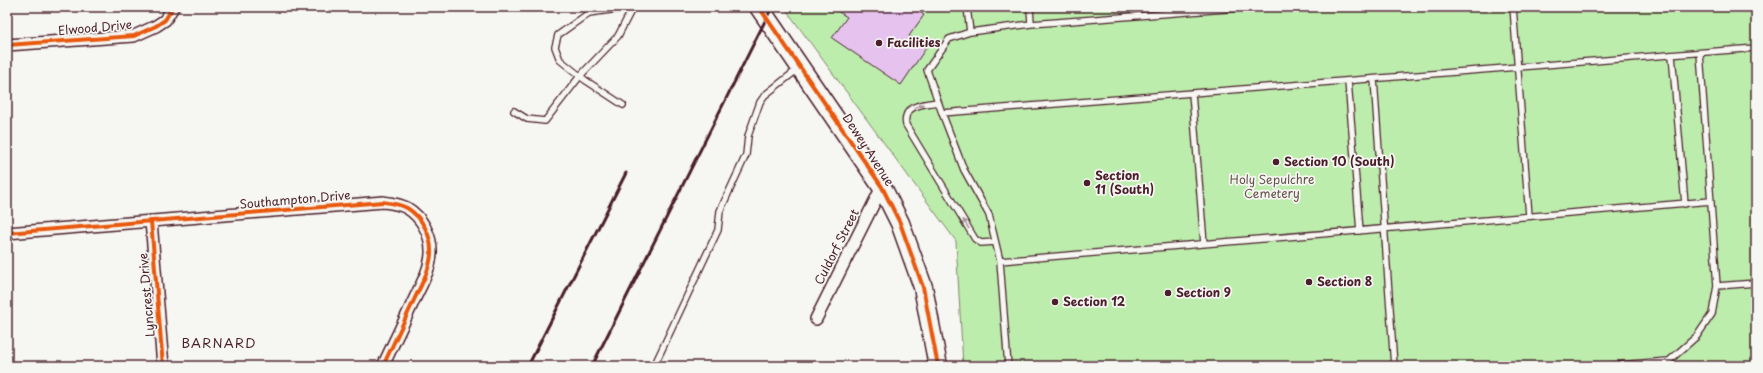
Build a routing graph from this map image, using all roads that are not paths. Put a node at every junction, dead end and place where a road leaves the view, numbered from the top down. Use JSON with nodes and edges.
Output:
{"nodes":[{"id":1,"x":173,"y":7,"type":"edge"},
{"id":2,"x":759,"y":7,"type":"edge"},
{"id":3,"x":968,"y":7,"type":"edge"},
{"id":4,"x":1030,"y":7,"type":"edge"},
{"id":5,"x":1252,"y":7,"type":"edge"},
{"id":6,"x":1513,"y":7,"type":"edge"},
{"id":7,"x":1188,"y":9,"type":"edge"},
{"id":8,"x":1031,"y":24,"type":"junction"},
{"id":9,"x":970,"y":32,"type":"junction"},
{"id":10,"x":7,"y":45,"type":"edge"},
{"id":11,"x":1756,"y":48,"type":"edge"},
{"id":12,"x":1700,"y":52,"type":"junction"},
{"id":13,"x":1672,"y":55,"type":"junction"},
{"id":14,"x":800,"y":67,"type":"junction"},
{"id":15,"x":1517,"y":67,"type":"junction"},
{"id":16,"x":580,"y":76,"type":"junction"},
{"id":17,"x":1374,"y":79,"type":"junction"},
{"id":18,"x":1348,"y":81,"type":"junction"},
{"id":19,"x":1192,"y":93,"type":"junction"},
{"id":20,"x":938,"y":102,"type":"junction"},
{"id":21,"x":623,"y":105,"type":"dead end"},
{"id":22,"x":514,"y":111,"type":"dead end"},
{"id":23,"x":942,"y":113,"type":"junction"},
{"id":24,"x":882,"y":187,"type":"junction"},
{"id":25,"x":1711,"y":201,"type":"junction"},
{"id":26,"x":1685,"y":204,"type":"junction"},
{"id":27,"x":1529,"y":216,"type":"junction"},
{"id":28,"x":151,"y":221,"type":"junction"},
{"id":29,"x":1384,"y":228,"type":"junction"},
{"id":30,"x":1360,"y":231,"type":"junction"},
{"id":31,"x":7,"y":233,"type":"edge"},
{"id":32,"x":995,"y":242,"type":"junction"},
{"id":33,"x":1204,"y":244,"type":"junction"},
{"id":34,"x":1000,"y":261,"type":"junction"},
{"id":35,"x":1756,"y":283,"type":"edge"},
{"id":36,"x":1718,"y":286,"type":"junction"},
{"id":37,"x":816,"y":319,"type":"dead end"},
{"id":38,"x":656,"y":362,"type":"dead end"},
{"id":39,"x":1669,"y":364,"type":"edge"},
{"id":40,"x":163,"y":366,"type":"edge"},
{"id":41,"x":383,"y":366,"type":"edge"},
{"id":42,"x":938,"y":366,"type":"edge"},
{"id":43,"x":1008,"y":366,"type":"edge"},
{"id":44,"x":1394,"y":366,"type":"edge"},
{"id":45,"x":1604,"y":366,"type":"edge"}],
"edges":[{"from":1,"to":10,"type":"street","name":"Elwood Drive"},
{"from":2,"to":14,"type":"main road","name":"Dewey Avenue"},
{"from":3,"to":9,"type":"lane"},
{"from":4,"to":8,"type":"lane"},
{"from":5,"to":7,"type":"lane"},
{"from":6,"to":15,"type":"lane"},
{"from":7,"to":8,"type":"lane"},
{"from":8,"to":9,"type":"lane"},
{"from":9,"to":20,"type":"lane"},
{"from":11,"to":12,"type":"lane"},
{"from":12,"to":13,"type":"lane"},
{"from":12,"to":25,"type":"lane"},
{"from":13,"to":15,"type":"lane"},
{"from":13,"to":26,"type":"lane"},
{"from":14,"to":24,"type":"main road","name":"Dewey Avenue"},
{"from":14,"to":38,"type":"lane"},
{"from":15,"to":17,"type":"lane"},
{"from":15,"to":27,"type":"lane"},
{"from":16,"to":16,"type":"lane"},
{"from":16,"to":21,"type":"lane"},
{"from":16,"to":22,"type":"lane"},
{"from":17,"to":18,"type":"lane"},
{"from":17,"to":29,"type":"lane"},
{"from":18,"to":19,"type":"lane"},
{"from":18,"to":30,"type":"lane"},
{"from":19,"to":23,"type":"lane"},
{"from":19,"to":33,"type":"lane"},
{"from":20,"to":23,"type":"lane"},
{"from":32,"to":20,"type":"lane","one_way":true},
{"from":23,"to":32,"type":"lane"},
{"from":24,"to":37,"type":"street","name":"Culdorf Street"},
{"from":24,"to":42,"type":"main road","name":"Dewey Avenue"},
{"from":25,"to":26,"type":"lane"},
{"from":25,"to":36,"type":"lane"},
{"from":26,"to":27,"type":"lane"},
{"from":27,"to":29,"type":"lane"},
{"from":28,"to":31,"type":"street","name":"Southampton Drive"},
{"from":28,"to":40,"type":"street","name":"Lyncrest Drive"},
{"from":28,"to":41,"type":"street","name":"Southampton Drive"},
{"from":29,"to":30,"type":"lane"},
{"from":29,"to":44,"type":"lane"},
{"from":30,"to":33,"type":"lane"},
{"from":32,"to":34,"type":"lane"},
{"from":33,"to":34,"type":"lane"},
{"from":34,"to":43,"type":"lane"},
{"from":35,"to":36,"type":"lane"},
{"from":36,"to":39,"type":"lane"},
{"from":39,"to":45,"type":"lane"}]}
